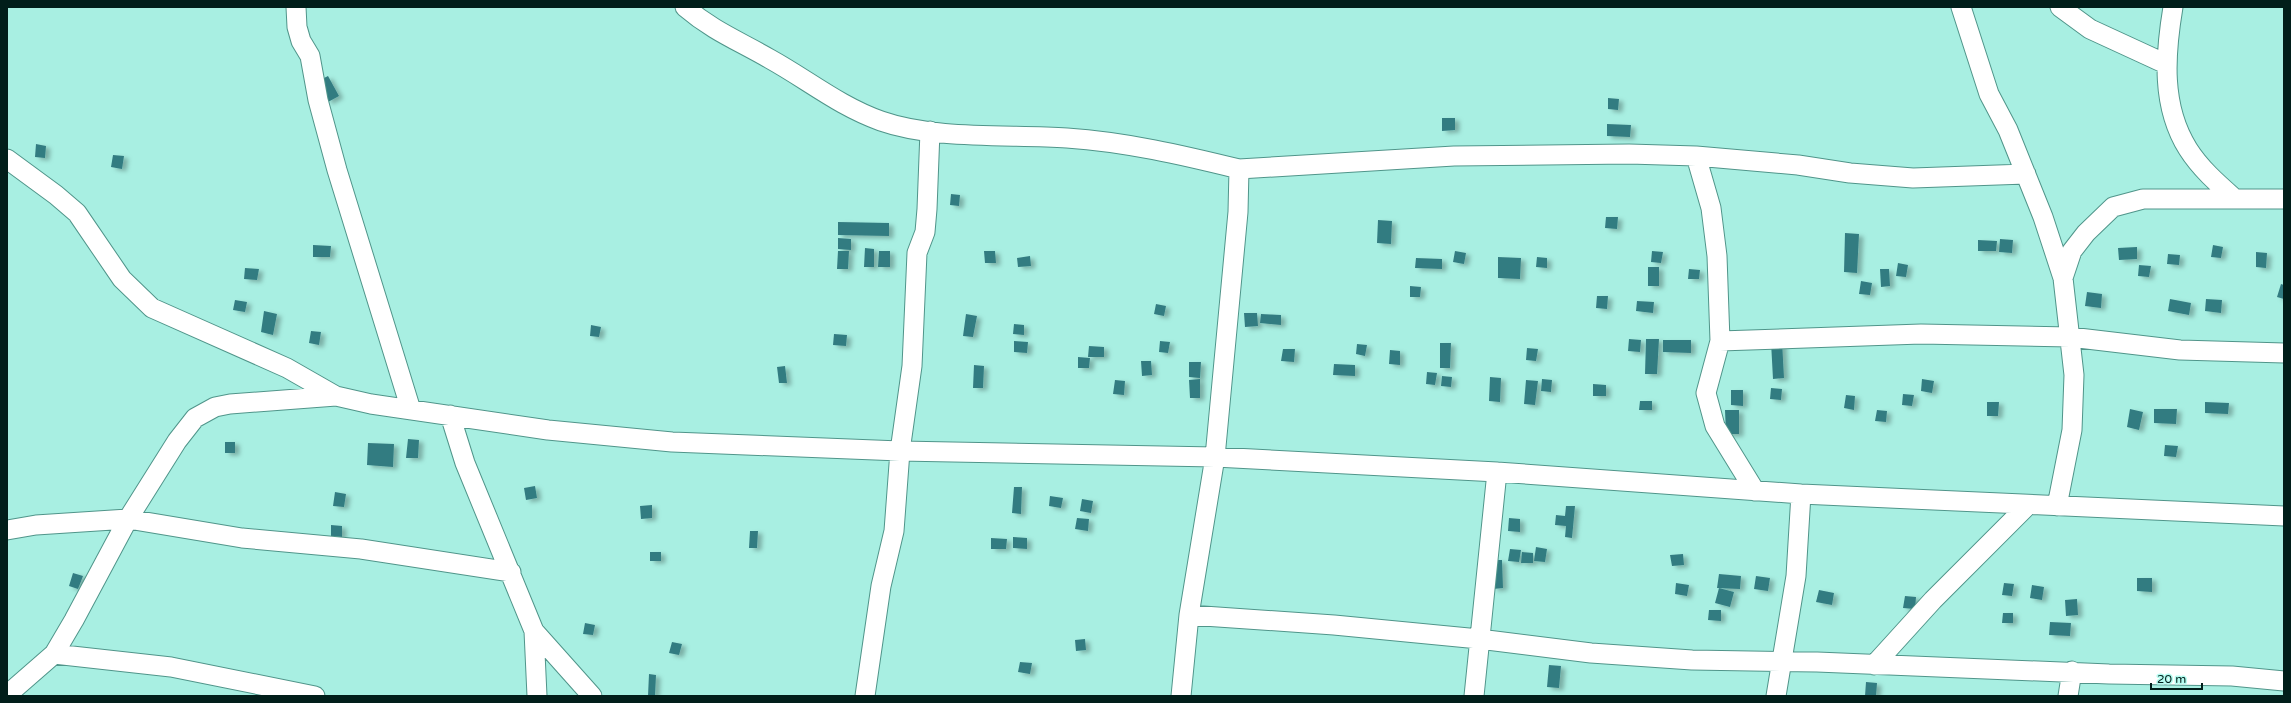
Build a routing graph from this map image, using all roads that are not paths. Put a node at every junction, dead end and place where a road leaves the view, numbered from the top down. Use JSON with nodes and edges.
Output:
{"nodes":[{"id":1,"x":296,"y":7,"type":"edge"},
{"id":2,"x":685,"y":7,"type":"edge"},
{"id":3,"x":1962,"y":7,"type":"edge"},
{"id":4,"x":2060,"y":7,"type":"edge"},
{"id":5,"x":2173,"y":7,"type":"edge"},
{"id":6,"x":2166,"y":64,"type":"junction"},
{"id":7,"x":930,"y":131,"type":"junction"},
{"id":8,"x":1696,"y":156,"type":"junction"},
{"id":9,"x":7,"y":159,"type":"edge"},
{"id":10,"x":1239,"y":169,"type":"junction"},
{"id":11,"x":2026,"y":174,"type":"junction"},
{"id":12,"x":2234,"y":198,"type":"junction"},
{"id":13,"x":2284,"y":199,"type":"edge"},
{"id":14,"x":2063,"y":278,"type":"junction"},
{"id":15,"x":2070,"y":337,"type":"junction"},
{"id":16,"x":1720,"y":341,"type":"junction"},
{"id":17,"x":2284,"y":353,"type":"edge"},
{"id":18,"x":336,"y":396,"type":"junction"},
{"id":19,"x":411,"y":410,"type":"junction"},
{"id":20,"x":450,"y":415,"type":"junction"},
{"id":21,"x":900,"y":451,"type":"junction"},
{"id":22,"x":1215,"y":457,"type":"junction"},
{"id":23,"x":1497,"y":472,"type":"junction"},
{"id":24,"x":1754,"y":491,"type":"junction"},
{"id":25,"x":1801,"y":494,"type":"junction"},
{"id":26,"x":2028,"y":505,"type":"junction"},
{"id":27,"x":2057,"y":506,"type":"junction"},
{"id":28,"x":2284,"y":516,"type":"edge"},
{"id":29,"x":128,"y":520,"type":"junction"},
{"id":30,"x":7,"y":530,"type":"edge"},
{"id":31,"x":511,"y":572,"type":"junction"},
{"id":32,"x":1189,"y":616,"type":"junction"},
{"id":33,"x":534,"y":631,"type":"junction"},
{"id":34,"x":1479,"y":639,"type":"junction"},
{"id":35,"x":54,"y":654,"type":"junction"},
{"id":36,"x":1781,"y":662,"type":"junction"},
{"id":37,"x":1874,"y":665,"type":"junction"},
{"id":38,"x":2072,"y":671,"type":"junction"},
{"id":39,"x":2284,"y":682,"type":"edge"},
{"id":40,"x":7,"y":695,"type":"edge"},
{"id":41,"x":315,"y":696,"type":"edge"},
{"id":42,"x":537,"y":696,"type":"edge"},
{"id":43,"x":592,"y":696,"type":"edge"},
{"id":44,"x":865,"y":696,"type":"edge"},
{"id":45,"x":1181,"y":696,"type":"edge"},
{"id":46,"x":1474,"y":696,"type":"edge"},
{"id":47,"x":1776,"y":696,"type":"edge"},
{"id":48,"x":2068,"y":696,"type":"edge"}],
"edges":[{"from":1,"to":19,"type":"street"},
{"from":2,"to":7,"type":"street"},
{"from":3,"to":11,"type":"street"},
{"from":4,"to":6,"type":"street"},
{"from":5,"to":6,"type":"street"},
{"from":6,"to":12,"type":"street"},
{"from":7,"to":10,"type":"street"},
{"from":7,"to":21,"type":"street"},
{"from":8,"to":10,"type":"street"},
{"from":8,"to":11,"type":"street"},
{"from":8,"to":16,"type":"street"},
{"from":9,"to":18,"type":"street"},
{"from":10,"to":22,"type":"street"},
{"from":11,"to":14,"type":"street"},
{"from":12,"to":13,"type":"street"},
{"from":12,"to":14,"type":"street"},
{"from":14,"to":15,"type":"street"},
{"from":15,"to":16,"type":"street"},
{"from":15,"to":17,"type":"street"},
{"from":15,"to":27,"type":"street"},
{"from":16,"to":24,"type":"street"},
{"from":18,"to":19,"type":"street"},
{"from":18,"to":29,"type":"street"},
{"from":19,"to":20,"type":"street"},
{"from":20,"to":21,"type":"street"},
{"from":20,"to":31,"type":"street"},
{"from":21,"to":22,"type":"street"},
{"from":21,"to":44,"type":"street"},
{"from":22,"to":23,"type":"street"},
{"from":22,"to":32,"type":"street"},
{"from":23,"to":24,"type":"street"},
{"from":23,"to":34,"type":"street"},
{"from":24,"to":25,"type":"street"},
{"from":25,"to":26,"type":"street"},
{"from":25,"to":36,"type":"street"},
{"from":26,"to":27,"type":"street"},
{"from":26,"to":37,"type":"street"},
{"from":27,"to":28,"type":"street"},
{"from":29,"to":30,"type":"street"},
{"from":29,"to":31,"type":"street"},
{"from":29,"to":35,"type":"street"},
{"from":31,"to":33,"type":"street"},
{"from":32,"to":34,"type":"street"},
{"from":32,"to":45,"type":"street"},
{"from":33,"to":42,"type":"street"},
{"from":33,"to":43,"type":"street"},
{"from":34,"to":36,"type":"street"},
{"from":34,"to":46,"type":"street"},
{"from":35,"to":40,"type":"street"},
{"from":35,"to":41,"type":"street"},
{"from":36,"to":37,"type":"street"},
{"from":36,"to":47,"type":"street"},
{"from":37,"to":38,"type":"street"},
{"from":38,"to":39,"type":"street"},
{"from":38,"to":48,"type":"street"}]}
